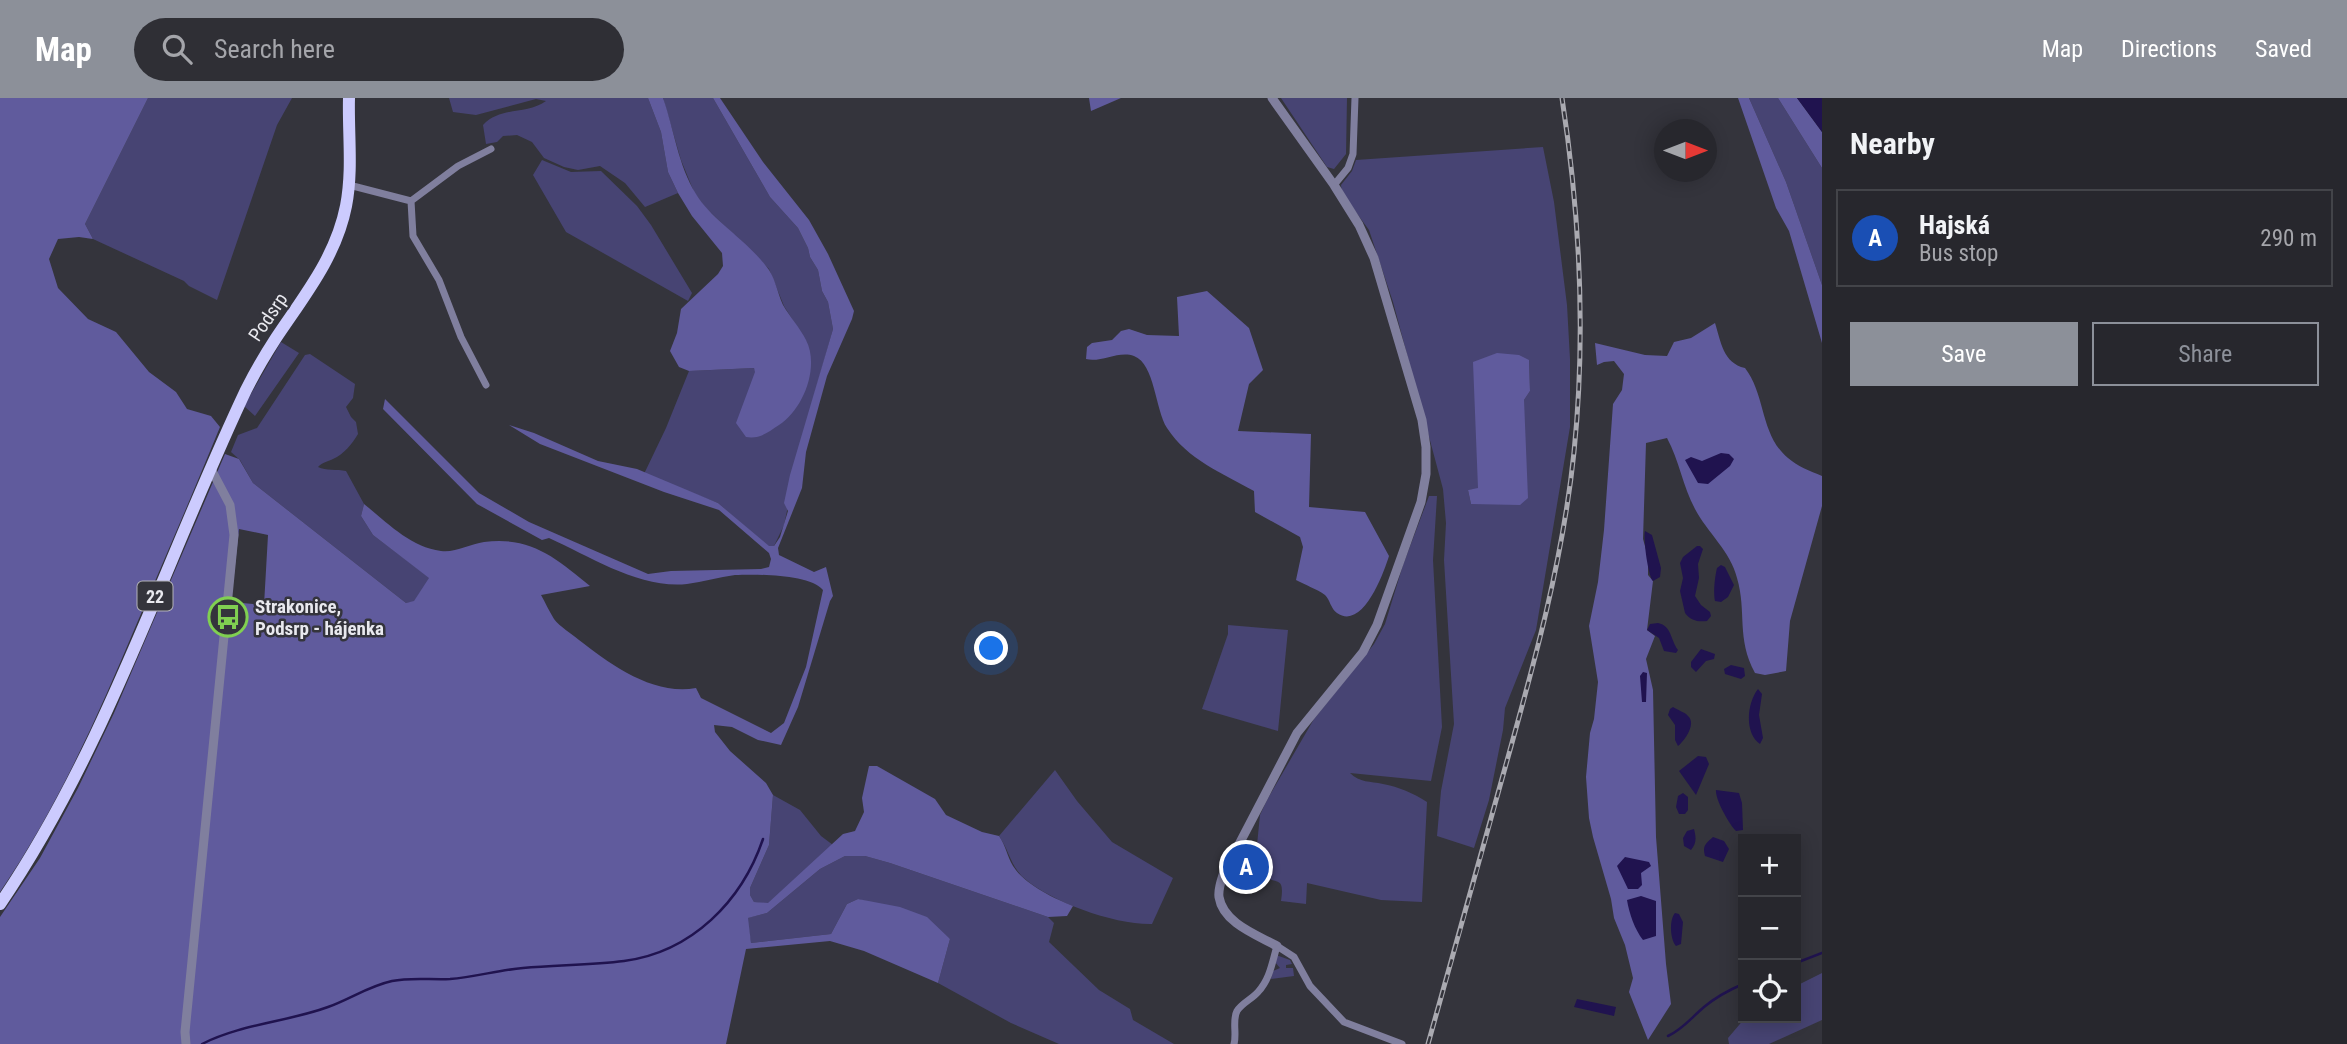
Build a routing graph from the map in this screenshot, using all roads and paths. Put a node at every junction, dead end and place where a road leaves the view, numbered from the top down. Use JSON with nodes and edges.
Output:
{"nodes":[{"id":1,"x":349,"y":98,"type":"edge"},
{"id":2,"x":1272,"y":98,"type":"edge"},
{"id":3,"x":1354,"y":98,"type":"edge"},
{"id":4,"x":491,"y":149,"type":"dead end"},
{"id":5,"x":349,"y":185,"type":"junction"},
{"id":6,"x":1334,"y":185,"type":"junction"},
{"id":7,"x":411,"y":201,"type":"junction"},
{"id":8,"x":486,"y":385,"type":"dead end"},
{"id":9,"x":211,"y":469,"type":"junction"},
{"id":10,"x":0,"y":904,"type":"edge"},
{"id":11,"x":1277,"y":946,"type":"junction"},
{"id":12,"x":186,"y":1044,"type":"edge"},
{"id":13,"x":1234,"y":1044,"type":"edge"},
{"id":14,"x":1402,"y":1044,"type":"edge"}],
"edges":[{"from":1,"to":5,"type":"main road","name":"Podsrp","number":"22"},
{"from":2,"to":6,"type":"street"},
{"from":3,"to":6,"type":"street"},
{"from":4,"to":7,"type":"street"},
{"from":5,"to":7,"type":"street"},
{"from":5,"to":9,"type":"main road","name":"Podsrp","number":"22"},
{"from":6,"to":11,"type":"street"},
{"from":7,"to":8,"type":"street"},
{"from":9,"to":10,"type":"main road","number":"22"},
{"from":9,"to":12,"type":"street"},
{"from":11,"to":13,"type":"street"},
{"from":11,"to":14,"type":"street"}]}
